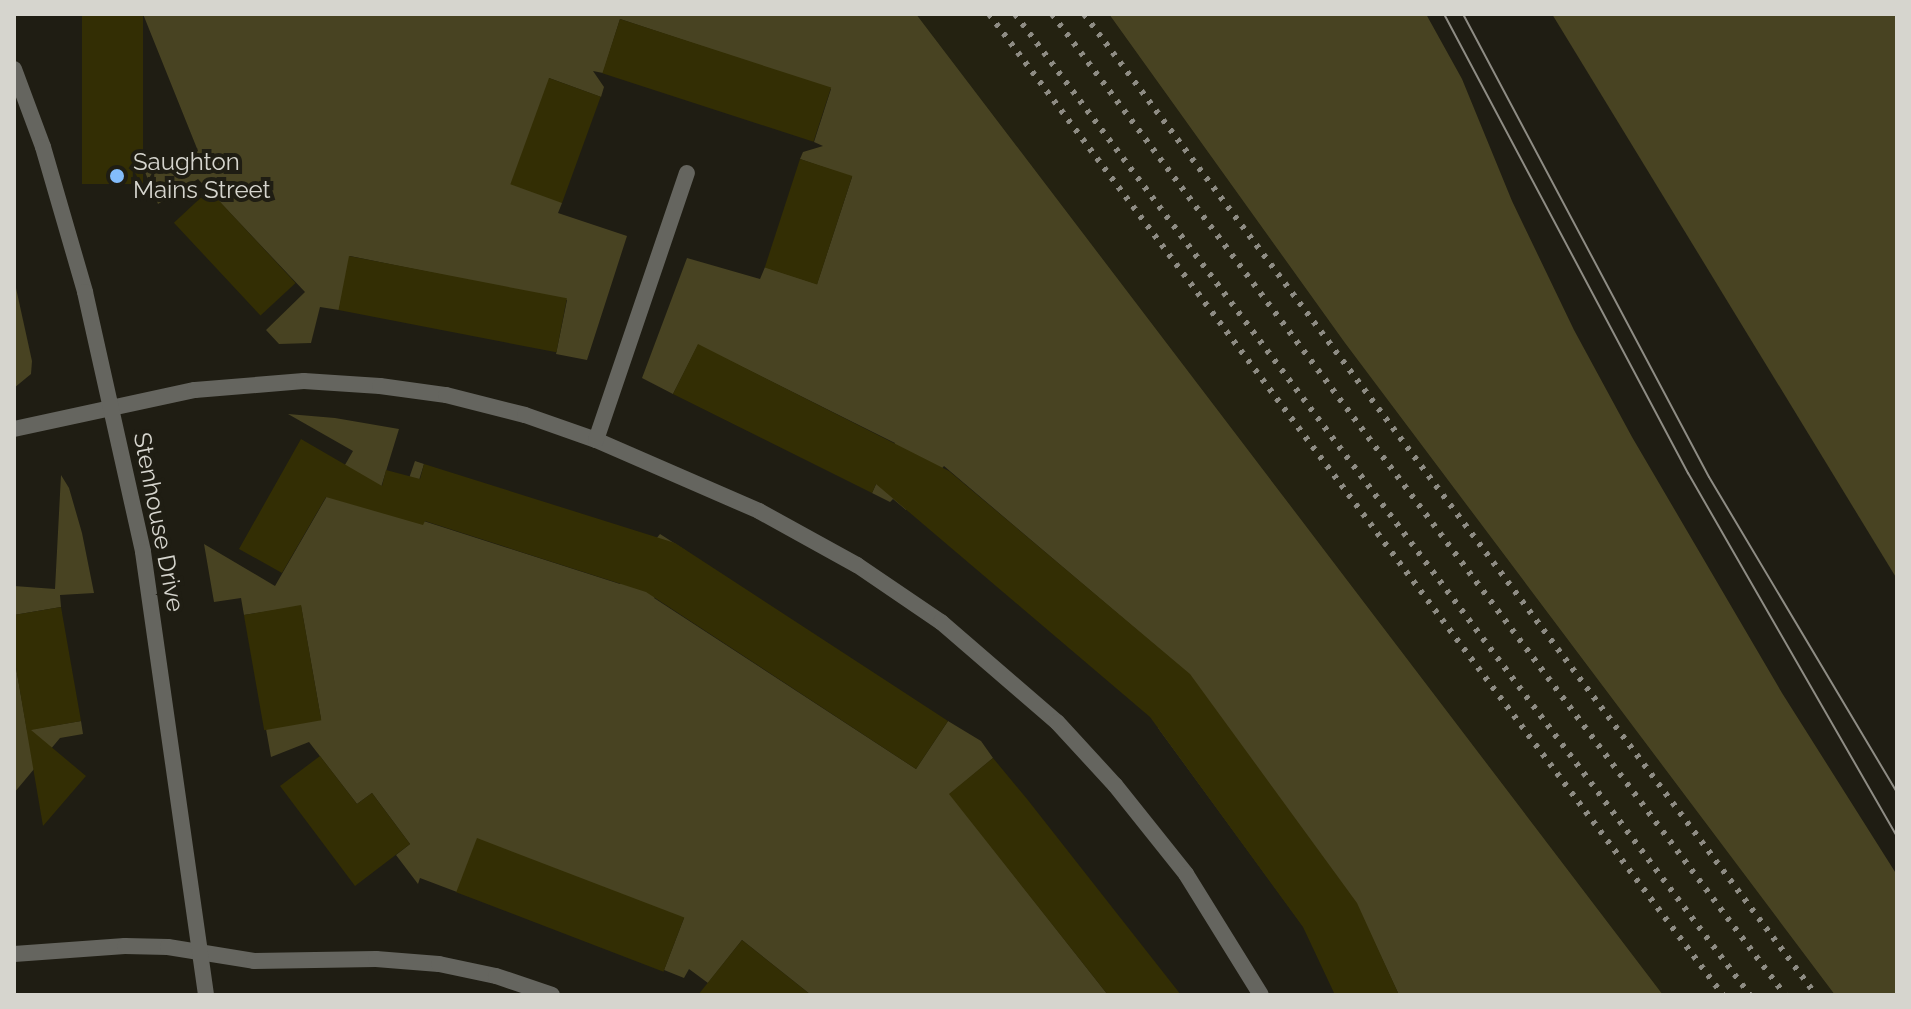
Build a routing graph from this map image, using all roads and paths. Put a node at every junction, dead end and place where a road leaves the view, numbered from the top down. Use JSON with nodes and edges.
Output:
{"nodes":[{"id":1,"x":14,"y":69,"type":"edge"},
{"id":2,"x":687,"y":173,"type":"dead end"},
{"id":3,"x":112,"y":406,"type":"junction"},
{"id":4,"x":14,"y":429,"type":"edge"},
{"id":5,"x":596,"y":440,"type":"junction"},
{"id":6,"x":201,"y":953,"type":"junction"},
{"id":7,"x":14,"y":954,"type":"edge"},
{"id":8,"x":206,"y":995,"type":"edge"},
{"id":9,"x":552,"y":995,"type":"edge"},
{"id":10,"x":1261,"y":995,"type":"edge"}],
"edges":[{"from":1,"to":3,"type":"street","name":"Stenhouse Drive"},
{"from":2,"to":5,"type":"street"},
{"from":3,"to":4,"type":"street"},
{"from":3,"to":5,"type":"street"},
{"from":3,"to":6,"type":"street","name":"Stenhouse Drive"},
{"from":5,"to":10,"type":"street"},
{"from":6,"to":7,"type":"street"},
{"from":6,"to":8,"type":"street","name":"Stenhouse Drive"},
{"from":6,"to":9,"type":"street"}]}
